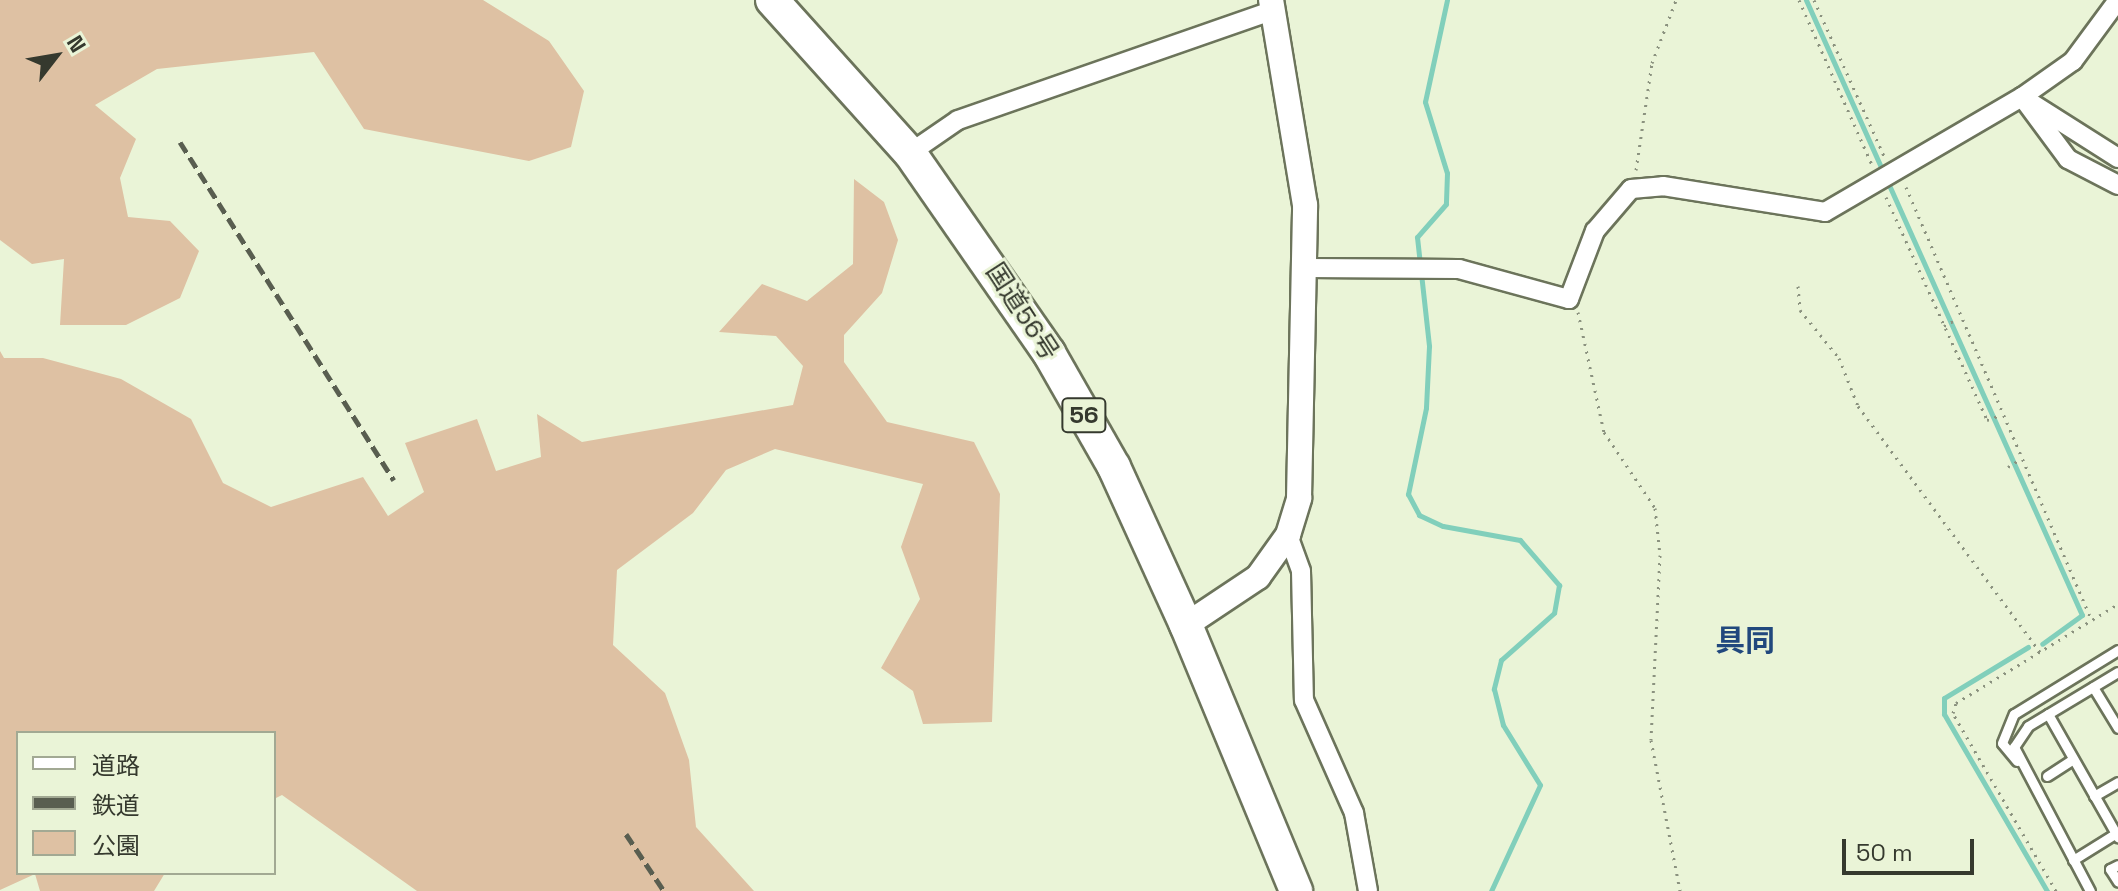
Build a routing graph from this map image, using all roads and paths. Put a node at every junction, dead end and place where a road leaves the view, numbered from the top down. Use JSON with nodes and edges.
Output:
{"nodes":[{"id":1,"x":772,"y":0,"type":"edge"},
{"id":2,"x":1676,"y":0,"type":"edge"},
{"id":3,"x":1799,"y":0,"type":"edge"},
{"id":4,"x":1814,"y":0,"type":"edge"},
{"id":5,"x":2118,"y":0,"type":"edge"},
{"id":6,"x":1271,"y":6,"type":"edge"},
{"id":7,"x":2118,"y":17,"type":"edge"},
{"id":8,"x":2094,"y":25,"type":"junction"},
{"id":9,"x":2022,"y":97,"type":"junction"},
{"id":10,"x":910,"y":153,"type":"junction"},
{"id":11,"x":2118,"y":158,"type":"edge"},
{"id":12,"x":1890,"y":178,"type":"junction"},
{"id":13,"x":2118,"y":185,"type":"edge"},
{"id":14,"x":1631,"y":189,"type":"junction"},
{"id":15,"x":1308,"y":268,"type":"junction"},
{"id":16,"x":1798,"y":286,"type":"dead end"},
{"id":17,"x":1569,"y":299,"type":"junction"},
{"id":18,"x":1957,"y":319,"type":"junction"},
{"id":19,"x":1944,"y":326,"type":"junction"},
{"id":20,"x":2000,"y":415,"type":"junction"},
{"id":21,"x":2019,"y":460,"type":"junction"},
{"id":22,"x":2008,"y":467,"type":"dead end"},
{"id":23,"x":1288,"y":535,"type":"junction"},
{"id":24,"x":2092,"y":620,"type":"dead end"},
{"id":25,"x":1186,"y":625,"type":"junction"},
{"id":26,"x":2118,"y":650,"type":"edge"},
{"id":27,"x":2040,"y":652,"type":"dead end"},
{"id":28,"x":2118,"y":672,"type":"edge"},
{"id":29,"x":2093,"y":687,"type":"junction"},
{"id":30,"x":2113,"y":710,"type":"edge"},
{"id":31,"x":2048,"y":714,"type":"junction"},
{"id":32,"x":2118,"y":728,"type":"edge"},
{"id":33,"x":2073,"y":759,"type":"junction"},
{"id":34,"x":2019,"y":764,"type":"junction"},
{"id":35,"x":2047,"y":776,"type":"dead end"},
{"id":36,"x":2118,"y":782,"type":"edge"},
{"id":37,"x":2094,"y":796,"type":"junction"},
{"id":38,"x":2117,"y":834,"type":"edge"},
{"id":39,"x":2073,"y":860,"type":"junction"},
{"id":40,"x":2118,"y":865,"type":"edge"},
{"id":41,"x":2118,"y":882,"type":"edge"},
{"id":42,"x":1296,"y":891,"type":"edge"},
{"id":43,"x":1368,"y":891,"type":"edge"},
{"id":44,"x":1680,"y":891,"type":"edge"},
{"id":45,"x":2090,"y":891,"type":"edge"}],
"edges":[{"from":1,"to":10,"type":"highway","name":"国道56号","number":"56"},
{"from":2,"to":14,"type":"path"},
{"from":3,"to":12,"type":"path"},
{"from":4,"to":12,"type":"path"},
{"from":5,"to":8,"type":"street"},
{"from":6,"to":10,"type":"street"},
{"from":6,"to":15,"type":"street"},
{"from":7,"to":8,"type":"street"},
{"from":8,"to":9,"type":"street"},
{"from":9,"to":11,"type":"street"},
{"from":9,"to":12,"type":"street"},
{"from":9,"to":13,"type":"street"},
{"from":10,"to":25,"type":"highway","name":"国道56号","number":"56"},
{"from":12,"to":14,"type":"street"},
{"from":12,"to":18,"type":"path"},
{"from":12,"to":19,"type":"path"},
{"from":14,"to":17,"type":"street"},
{"from":15,"to":17,"type":"street"},
{"from":15,"to":23,"type":"street"},
{"from":16,"to":27,"type":"path"},
{"from":17,"to":44,"type":"path"},
{"from":18,"to":19,"type":"path"},
{"from":18,"to":20,"type":"path"},
{"from":19,"to":20,"type":"path"},
{"from":20,"to":21,"type":"path"},
{"from":21,"to":22,"type":"path"},
{"from":21,"to":24,"type":"path"},
{"from":23,"to":25,"type":"street"},
{"from":23,"to":43,"type":"street"},
{"from":25,"to":42,"type":"highway","name":"国道56号","number":"56"},
{"from":26,"to":34,"type":"lane"},
{"from":28,"to":29,"type":"lane"},
{"from":29,"to":30,"type":"lane"},
{"from":29,"to":31,"type":"lane"},
{"from":30,"to":32,"type":"lane"},
{"from":31,"to":33,"type":"lane"},
{"from":31,"to":34,"type":"lane"},
{"from":33,"to":35,"type":"lane"},
{"from":33,"to":37,"type":"lane"},
{"from":34,"to":39,"type":"lane"},
{"from":36,"to":37,"type":"lane"},
{"from":37,"to":38,"type":"lane"},
{"from":38,"to":39,"type":"lane"},
{"from":39,"to":45,"type":"lane"},
{"from":40,"to":41,"type":"lane"}]}
